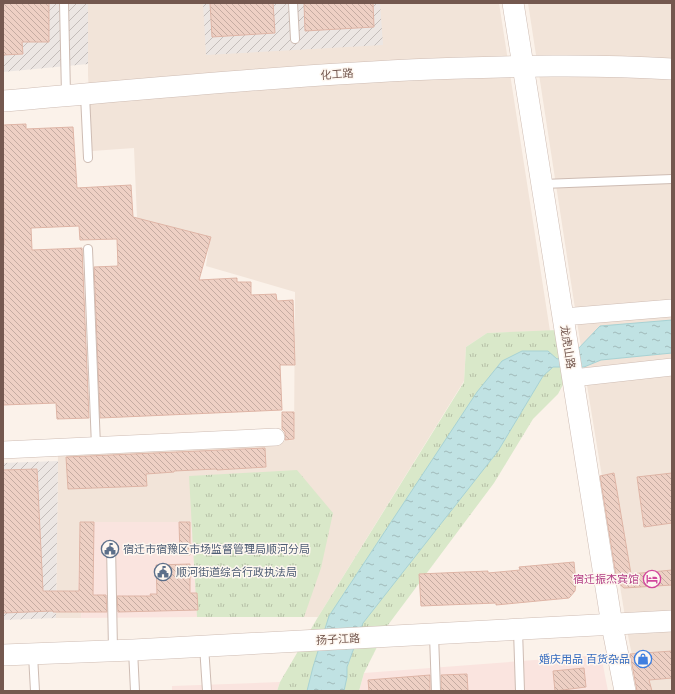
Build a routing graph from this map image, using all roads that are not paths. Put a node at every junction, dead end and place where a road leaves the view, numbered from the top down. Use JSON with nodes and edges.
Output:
{"nodes":[{"id":1,"x":64,"y":3,"type":"edge"},
{"id":2,"x":293,"y":3,"type":"edge"},
{"id":3,"x":513,"y":3,"type":"edge"},
{"id":4,"x":295,"y":39,"type":"dead end"},
{"id":5,"x":523,"y":66,"type":"junction"},
{"id":6,"x":672,"y":69,"type":"edge"},
{"id":7,"x":76,"y":95,"type":"junction"},
{"id":8,"x":3,"y":101,"type":"edge"},
{"id":9,"x":88,"y":158,"type":"dead end"},
{"id":10,"x":672,"y":179,"type":"edge"},
{"id":11,"x":542,"y":184,"type":"junction"},
{"id":12,"x":88,"y":249,"type":"dead end"},
{"id":13,"x":672,"y":308,"type":"edge"},
{"id":14,"x":563,"y":317,"type":"junction"},
{"id":15,"x":672,"y":367,"type":"edge"},
{"id":16,"x":573,"y":378,"type":"junction"},
{"id":17,"x":276,"y":437,"type":"dead end"},
{"id":18,"x":96,"y":446,"type":"junction"},
{"id":19,"x":3,"y":450,"type":"edge"},
{"id":20,"x":111,"y":545,"type":"dead end"},
{"id":21,"x":672,"y":621,"type":"edge"},
{"id":22,"x":612,"y":625,"type":"junction"},
{"id":23,"x":518,"y":630,"type":"junction"},
{"id":24,"x":434,"y":634,"type":"junction"},
{"id":25,"x":204,"y":646,"type":"junction"},
{"id":26,"x":123,"y":650,"type":"junction"},
{"id":27,"x":33,"y":654,"type":"junction"},
{"id":28,"x":3,"y":655,"type":"edge"},
{"id":29,"x":35,"y":691,"type":"edge"},
{"id":30,"x":135,"y":691,"type":"edge"},
{"id":31,"x":207,"y":691,"type":"edge"},
{"id":32,"x":436,"y":691,"type":"edge"},
{"id":33,"x":520,"y":691,"type":"edge"},
{"id":34,"x":625,"y":691,"type":"edge"}],
"edges":[{"from":1,"to":7,"type":"lane"},
{"from":2,"to":4,"type":"lane"},
{"from":3,"to":5,"type":"street","name":"龙虎山路"},
{"from":5,"to":6,"type":"street","name":"化工路"},
{"from":5,"to":7,"type":"street","name":"化工路"},
{"from":5,"to":11,"type":"street","name":"龙虎山路"},
{"from":7,"to":8,"type":"street","name":"化工路"},
{"from":7,"to":9,"type":"lane"},
{"from":10,"to":11,"type":"lane"},
{"from":11,"to":14,"type":"street","name":"龙虎山路"},
{"from":12,"to":18,"type":"lane"},
{"from":13,"to":14,"type":"street"},
{"from":14,"to":16,"type":"street","name":"龙虎山路"},
{"from":15,"to":16,"type":"street"},
{"from":16,"to":22,"type":"street","name":"龙虎山路"},
{"from":17,"to":18,"type":"street"},
{"from":18,"to":19,"type":"street"},
{"from":20,"to":26,"type":"lane"},
{"from":21,"to":22,"type":"street","name":"扬子江路"},
{"from":22,"to":23,"type":"street","name":"扬子江路"},
{"from":22,"to":34,"type":"street","name":"龙虎山路"},
{"from":23,"to":24,"type":"street","name":"扬子江路"},
{"from":23,"to":33,"type":"lane"},
{"from":24,"to":25,"type":"street","name":"扬子江路"},
{"from":24,"to":32,"type":"lane"},
{"from":25,"to":26,"type":"street","name":"扬子江路"},
{"from":25,"to":31,"type":"lane"},
{"from":26,"to":27,"type":"street","name":"扬子江路"},
{"from":26,"to":30,"type":"lane"},
{"from":27,"to":28,"type":"street","name":"扬子江路"},
{"from":27,"to":29,"type":"lane"}]}
